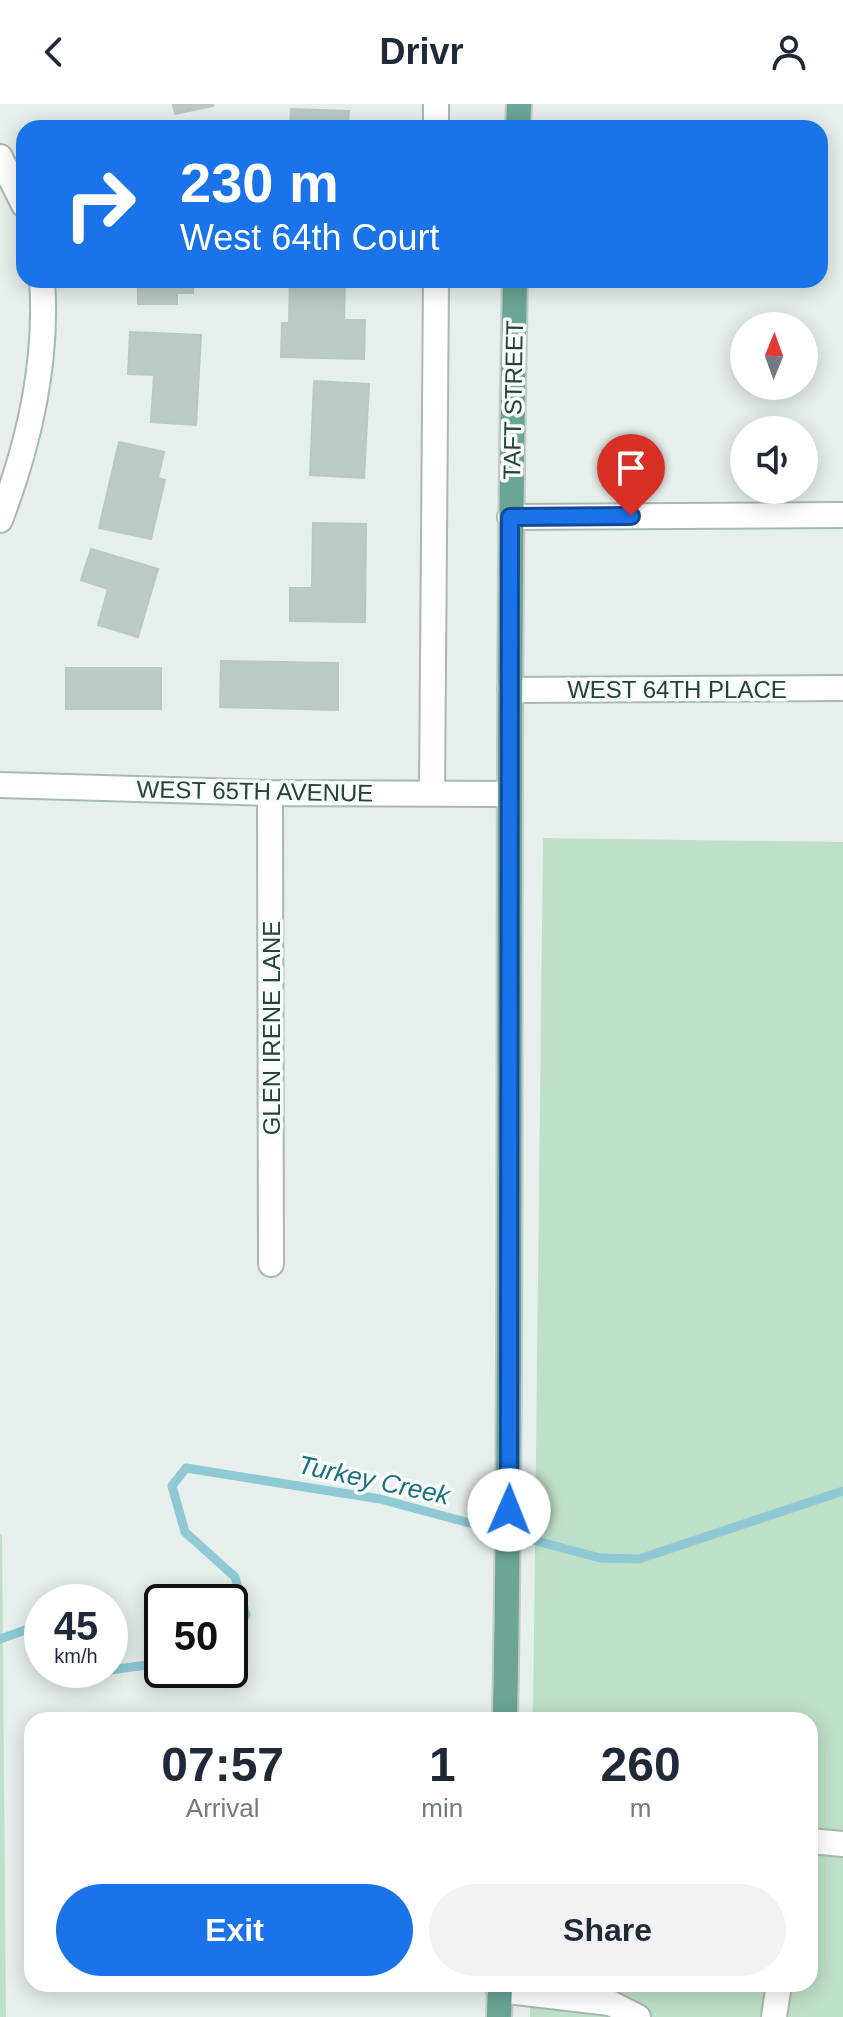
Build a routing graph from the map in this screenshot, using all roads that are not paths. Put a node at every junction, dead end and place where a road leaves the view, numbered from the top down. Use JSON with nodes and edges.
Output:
{"nodes":[{"id":1,"x":0,"y":157,"type":"edge"},
{"id":2,"x":16,"y":189,"type":"edge"},
{"id":3,"x":42,"y":288,"type":"edge"},
{"id":4,"x":436,"y":288,"type":"edge"},
{"id":5,"x":515,"y":288,"type":"edge"},
{"id":6,"x":843,"y":515,"type":"edge"},
{"id":7,"x":510,"y":517,"type":"junction"},
{"id":8,"x":0,"y":520,"type":"edge"},
{"id":9,"x":843,"y":688,"type":"edge"},
{"id":10,"x":510,"y":690,"type":"junction"},
{"id":11,"x":0,"y":785,"type":"edge"},
{"id":12,"x":270,"y":793,"type":"junction"},
{"id":13,"x":432,"y":793,"type":"junction"},
{"id":14,"x":510,"y":794,"type":"junction"},
{"id":15,"x":271,"y":1264,"type":"dead end"},
{"id":16,"x":505,"y":1712,"type":"edge"},
{"id":17,"x":818,"y":1842,"type":"edge"},
{"id":18,"x":843,"y":1844,"type":"edge"},
{"id":19,"x":500,"y":1992,"type":"edge"},
{"id":20,"x":534,"y":1992,"type":"edge"},
{"id":21,"x":778,"y":1992,"type":"edge"},
{"id":22,"x":499,"y":2017,"type":"edge"},
{"id":23,"x":638,"y":2017,"type":"edge"},
{"id":24,"x":774,"y":2017,"type":"edge"}],
"edges":[{"from":1,"to":2,"type":"street"},
{"from":3,"to":8,"type":"street"},
{"from":4,"to":13,"type":"street"},
{"from":5,"to":7,"type":"main road","name":"TAFT STREET"},
{"from":6,"to":7,"type":"street"},
{"from":7,"to":10,"type":"main road","name":"TAFT STREET"},
{"from":9,"to":10,"type":"street","name":"WEST 64TH PLACE"},
{"from":10,"to":14,"type":"main road","name":"TAFT STREET"},
{"from":11,"to":12,"type":"street","name":"WEST 65TH AVENUE"},
{"from":12,"to":13,"type":"street","name":"WEST 65TH AVENUE"},
{"from":12,"to":15,"type":"street","name":"GLEN IRENE LANE"},
{"from":13,"to":14,"type":"street","name":"WEST 65TH AVENUE"},
{"from":14,"to":16,"type":"main road","name":"TAFT STREET"},
{"from":17,"to":18,"type":"street"},
{"from":19,"to":22,"type":"main road"},
{"from":20,"to":23,"type":"street"},
{"from":21,"to":24,"type":"street"}]}
